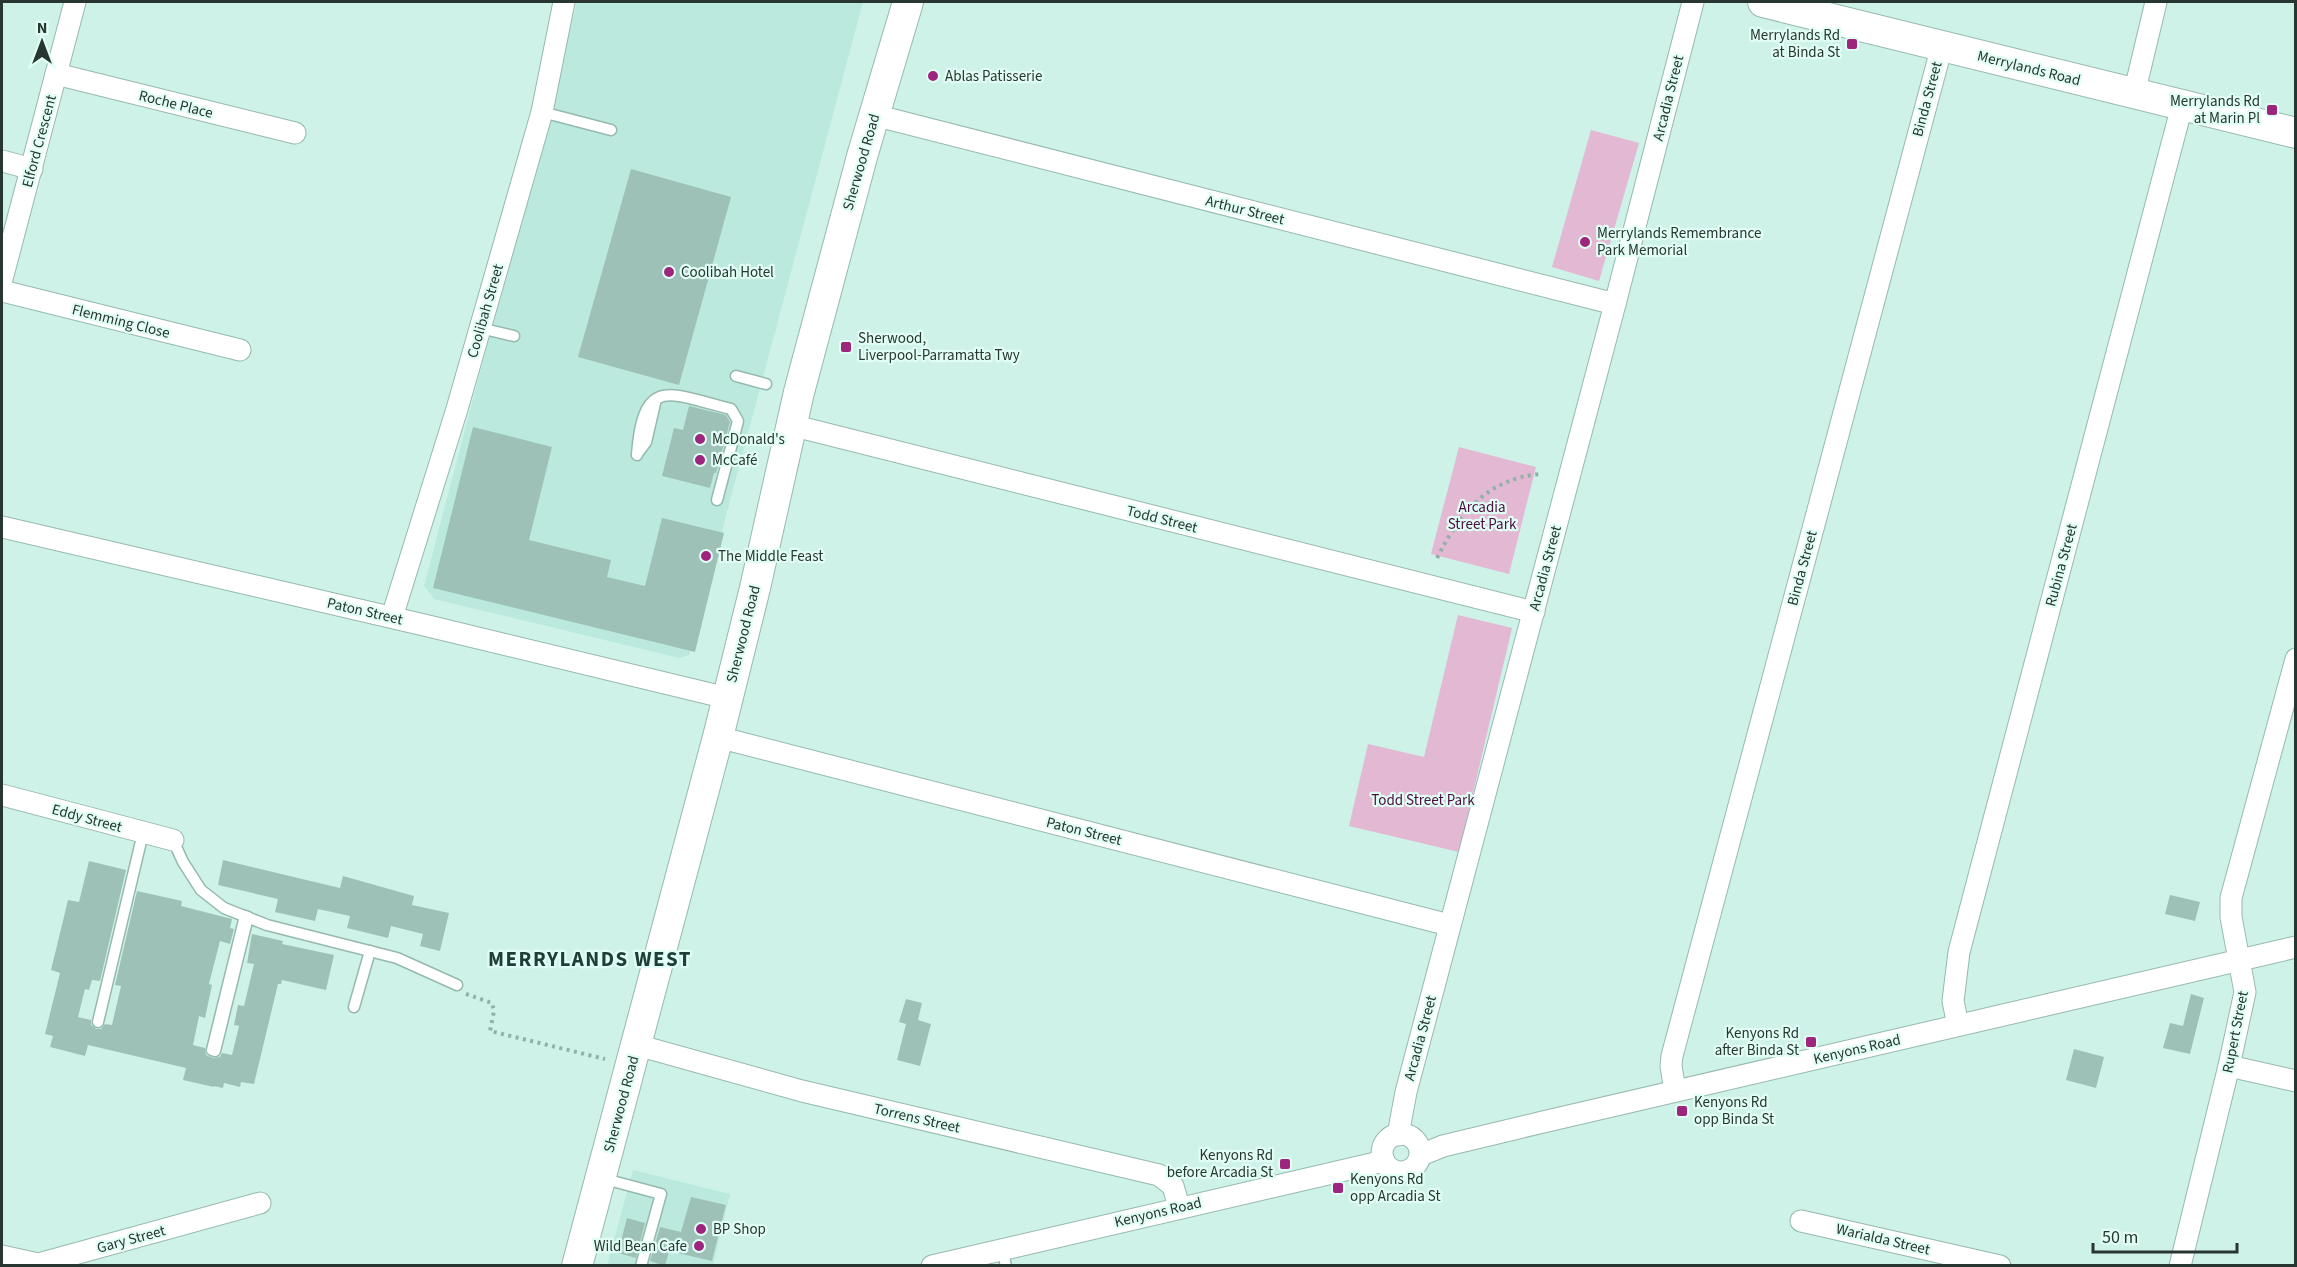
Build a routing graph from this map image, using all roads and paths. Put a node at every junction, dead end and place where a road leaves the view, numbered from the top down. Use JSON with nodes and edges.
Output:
{"nodes":[{"id":1,"x":75,"y":2,"type":"edge"},
{"id":2,"x":564,"y":2,"type":"edge"},
{"id":3,"x":908,"y":2,"type":"edge"},
{"id":4,"x":1693,"y":2,"type":"edge"},
{"id":5,"x":1763,"y":2,"type":"edge"},
{"id":6,"x":2156,"y":2,"type":"edge"},
{"id":7,"x":1942,"y":46,"type":"junction"},
{"id":8,"x":56,"y":74,"type":"junction"},
{"id":9,"x":2134,"y":94,"type":"junction"},
{"id":10,"x":2182,"y":106,"type":"junction"},
{"id":11,"x":542,"y":112,"type":"junction"},
{"id":12,"x":874,"y":115,"type":"junction"},
{"id":13,"x":610,"y":130,"type":"dead end"},
{"id":14,"x":295,"y":133,"type":"dead end"},
{"id":15,"x":2295,"y":133,"type":"edge"},
{"id":16,"x":2,"y":161,"type":"edge"},
{"id":17,"x":32,"y":169,"type":"junction"},
{"id":18,"x":2,"y":279,"type":"edge"},
{"id":19,"x":2,"y":291,"type":"edge"},
{"id":20,"x":1616,"y":304,"type":"junction"},
{"id":21,"x":480,"y":328,"type":"junction"},
{"id":22,"x":513,"y":336,"type":"dead end"},
{"id":23,"x":240,"y":350,"type":"dead end"},
{"id":24,"x":736,"y":376,"type":"dead end"},
{"id":25,"x":766,"y":384,"type":"dead end"},
{"id":26,"x":791,"y":425,"type":"junction"},
{"id":27,"x":637,"y":455,"type":"dead end"},
{"id":28,"x":1540,"y":474,"type":"dead end"},
{"id":29,"x":717,"y":500,"type":"dead end"},
{"id":30,"x":2,"y":527,"type":"edge"},
{"id":31,"x":1437,"y":558,"type":"dead end"},
{"id":32,"x":1534,"y":612,"type":"junction"},
{"id":33,"x":392,"y":617,"type":"junction"},
{"id":34,"x":2295,"y":659,"type":"edge"},
{"id":35,"x":727,"y":698,"type":"junction"},
{"id":36,"x":718,"y":737,"type":"junction"},
{"id":37,"x":2,"y":795,"type":"edge"},
{"id":38,"x":143,"y":833,"type":"junction"},
{"id":39,"x":172,"y":840,"type":"joint"},
{"id":40,"x":248,"y":917,"type":"junction"},
{"id":41,"x":1449,"y":925,"type":"junction"},
{"id":42,"x":2295,"y":947,"type":"edge"},
{"id":43,"x":370,"y":951,"type":"junction"},
{"id":44,"x":2240,"y":960,"type":"junction"},
{"id":45,"x":457,"y":985,"type":"joint"},
{"id":46,"x":354,"y":1007,"type":"dead end"},
{"id":47,"x":98,"y":1022,"type":"dead end"},
{"id":48,"x":1958,"y":1025,"type":"junction"},
{"id":49,"x":637,"y":1045,"type":"junction"},
{"id":50,"x":605,"y":1059,"type":"dead end"},
{"id":51,"x":2229,"y":1066,"type":"junction"},
{"id":52,"x":2295,"y":1081,"type":"edge"},
{"id":53,"x":1675,"y":1091,"type":"junction"},
{"id":54,"x":1398,"y":1135,"type":"junction"},
{"id":55,"x":1421,"y":1155,"type":"junction"},
{"id":56,"x":1384,"y":1161,"type":"junction"},
{"id":57,"x":601,"y":1178,"type":"junction"},
{"id":58,"x":261,"y":1203,"type":"dead end"},
{"id":59,"x":1179,"y":1207,"type":"junction"},
{"id":60,"x":1801,"y":1221,"type":"dead end"},
{"id":61,"x":2,"y":1256,"type":"edge"},
{"id":62,"x":1004,"y":1257,"type":"edge"},
{"id":63,"x":577,"y":1266,"type":"edge"},
{"id":64,"x":641,"y":1266,"type":"edge"},
{"id":65,"x":932,"y":1266,"type":"edge"},
{"id":66,"x":2001,"y":1266,"type":"edge"},
{"id":67,"x":2180,"y":1266,"type":"edge"}],
"edges":[{"from":1,"to":8,"type":"street","name":"Elford Crescent"},
{"from":2,"to":11,"type":"street","name":"Coolibah Street"},
{"from":3,"to":12,"type":"main road","name":"Sherwood Road"},
{"from":4,"to":20,"type":"street","name":"Arcadia Street"},
{"from":5,"to":7,"type":"main road","name":"Merrylands Road"},
{"from":6,"to":9,"type":"street"},
{"from":7,"to":9,"type":"main road","name":"Merrylands Road"},
{"from":7,"to":53,"type":"street","name":"Binda Street"},
{"from":8,"to":14,"type":"street","name":"Roche Place"},
{"from":8,"to":17,"type":"street","name":"Elford Crescent"},
{"from":9,"to":10,"type":"main road","name":"Merrylands Road"},
{"from":10,"to":15,"type":"main road","name":"Merrylands Road"},
{"from":10,"to":48,"type":"street","name":"Rubina Street"},
{"from":11,"to":13,"type":"lane"},
{"from":11,"to":21,"type":"street","name":"Coolibah Street"},
{"from":12,"to":20,"type":"street","name":"Arthur Street"},
{"from":12,"to":26,"type":"main road","name":"Sherwood Road"},
{"from":16,"to":17,"type":"street"},
{"from":17,"to":18,"type":"street","name":"Elford Crescent"},
{"from":19,"to":23,"type":"street","name":"Flemming Close"},
{"from":20,"to":32,"type":"street","name":"Arcadia Street"},
{"from":21,"to":22,"type":"lane"},
{"from":21,"to":33,"type":"street","name":"Coolibah Street"},
{"from":24,"to":25,"type":"lane"},
{"from":26,"to":32,"type":"street","name":"Todd Street"},
{"from":26,"to":35,"type":"main road","name":"Sherwood Road"},
{"from":27,"to":29,"type":"lane"},
{"from":28,"to":31,"type":"path"},
{"from":30,"to":33,"type":"street","name":"Paton Street"},
{"from":32,"to":41,"type":"street","name":"Arcadia Street"},
{"from":33,"to":35,"type":"street","name":"Paton Street"},
{"from":34,"to":44,"type":"street","name":"Rupert Street"},
{"from":35,"to":36,"type":"main road","name":"Sherwood Road"},
{"from":36,"to":41,"type":"street","name":"Paton Street"},
{"from":36,"to":49,"type":"main road","name":"Sherwood Road"},
{"from":37,"to":38,"type":"street","name":"Eddy Street"},
{"from":38,"to":39,"type":"street","name":"Eddy Street"},
{"from":38,"to":47,"type":"lane"},
{"from":39,"to":40,"type":"lane"},
{"from":40,"to":40,"type":"lane"},
{"from":40,"to":43,"type":"lane"},
{"from":41,"to":54,"type":"street","name":"Arcadia Street"},
{"from":42,"to":44,"type":"street","name":"Kenyons Road"},
{"from":43,"to":45,"type":"lane"},
{"from":43,"to":46,"type":"lane"},
{"from":44,"to":48,"type":"street","name":"Kenyons Road"},
{"from":44,"to":51,"type":"street","name":"Rupert Street"},
{"from":45,"to":50,"type":"path"},
{"from":48,"to":53,"type":"street","name":"Kenyons Road"},
{"from":49,"to":57,"type":"main road","name":"Sherwood Road"},
{"from":49,"to":59,"type":"street","name":"Torrens Street"},
{"from":51,"to":52,"type":"street"},
{"from":51,"to":67,"type":"street","name":"Rupert Street"},
{"from":53,"to":55,"type":"street","name":"Kenyons Road"},
{"from":54,"to":55,"type":"street"},
{"from":54,"to":56,"type":"street"},
{"from":55,"to":56,"type":"street"},
{"from":56,"to":59,"type":"street","name":"Kenyons Road"},
{"from":57,"to":63,"type":"main road","name":"Sherwood Road"},
{"from":57,"to":64,"type":"lane"},
{"from":58,"to":61,"type":"street","name":"Gary Street"},
{"from":59,"to":62,"type":"street","name":"Kenyons Road"},
{"from":60,"to":66,"type":"street","name":"Warialda Street"},
{"from":62,"to":65,"type":"street","name":"Kenyons Road"}]}
